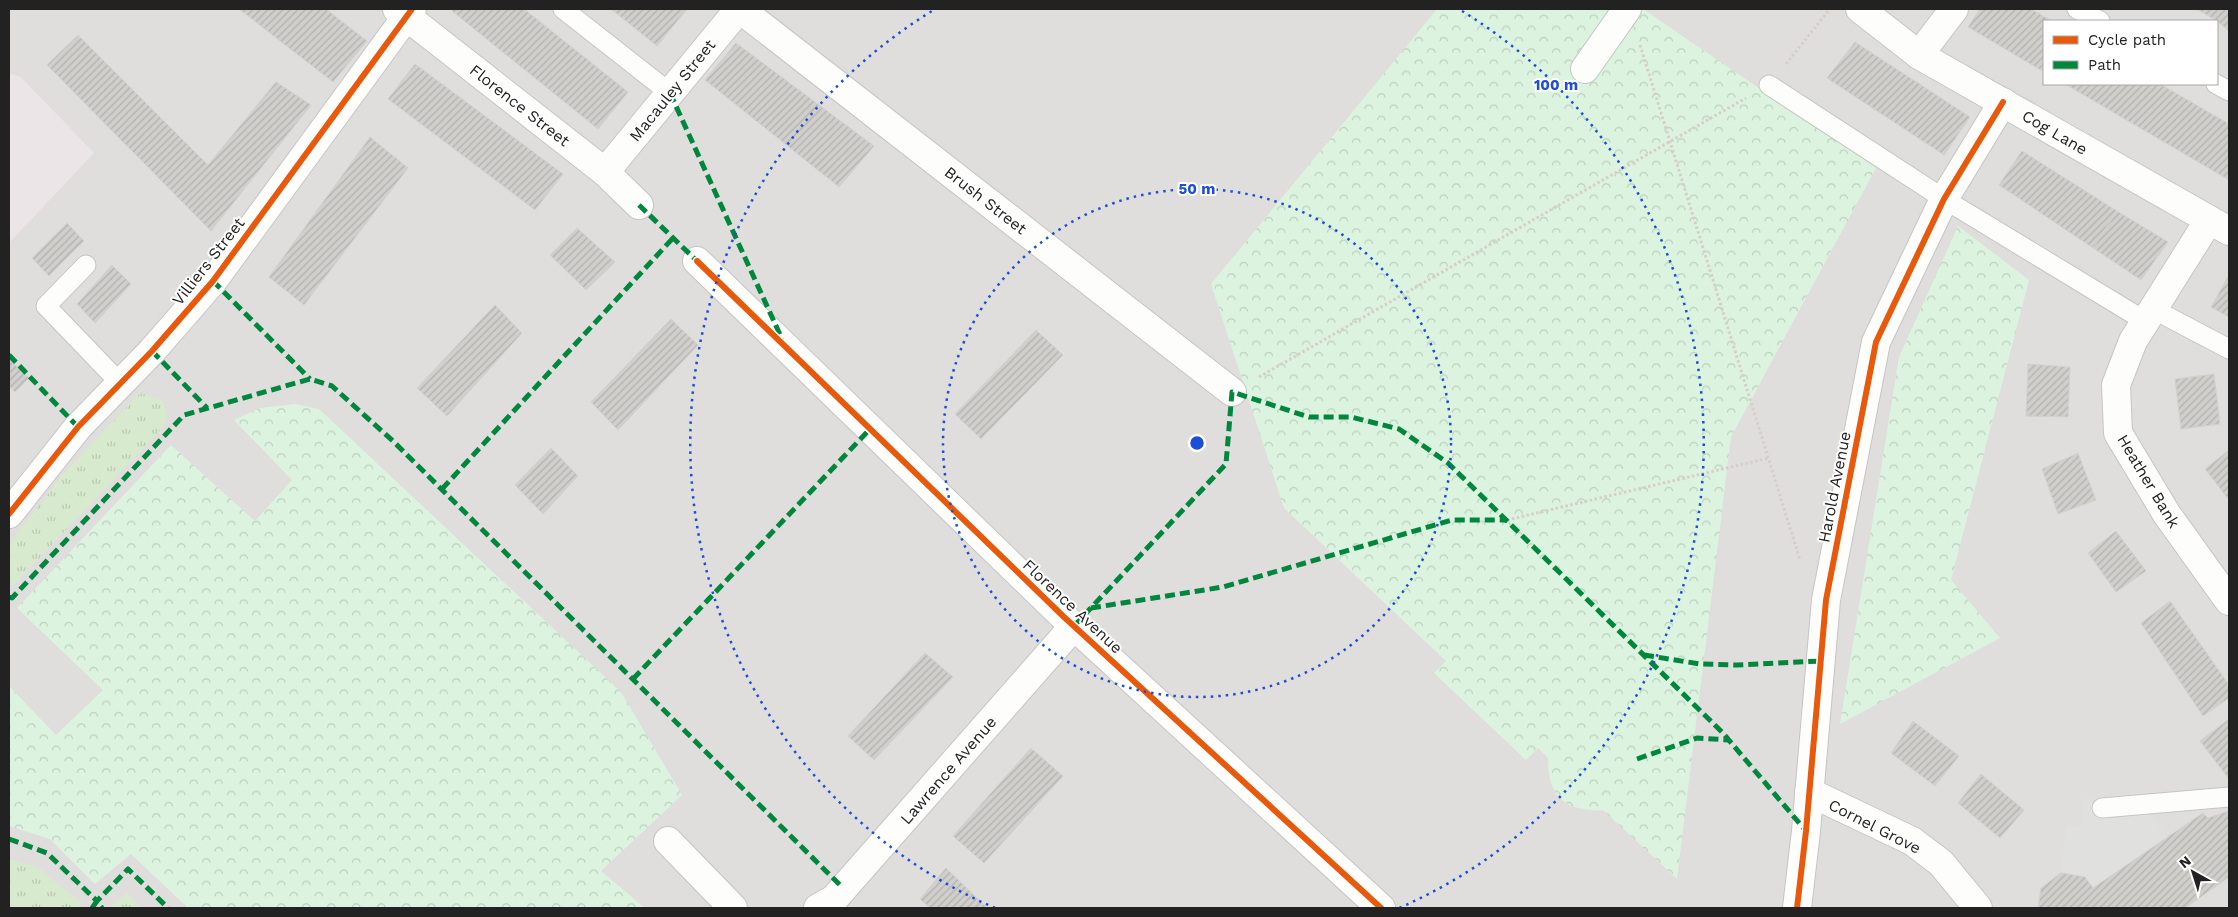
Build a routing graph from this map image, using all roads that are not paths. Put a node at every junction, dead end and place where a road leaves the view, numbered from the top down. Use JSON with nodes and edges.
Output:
{"nodes":[{"id":1,"x":562,"y":9,"type":"edge"},
{"id":2,"x":739,"y":9,"type":"edge"},
{"id":3,"x":1627,"y":9,"type":"edge"},
{"id":4,"x":1860,"y":9,"type":"edge"},
{"id":5,"x":1954,"y":9,"type":"edge"},
{"id":6,"x":2077,"y":9,"type":"edge"},
{"id":7,"x":405,"y":11,"type":"edge"},
{"id":8,"x":2098,"y":20,"type":"edge"},
{"id":9,"x":1919,"y":55,"type":"junction"},
{"id":10,"x":1585,"y":69,"type":"dead end"},
{"id":11,"x":1769,"y":85,"type":"road end"},
{"id":12,"x":2218,"y":85,"type":"edge"},
{"id":13,"x":2229,"y":91,"type":"edge"},
{"id":14,"x":670,"y":93,"type":"junction"},
{"id":15,"x":2003,"y":102,"type":"junction"},
{"id":16,"x":605,"y":172,"type":"junction"},
{"id":17,"x":1944,"y":199,"type":"junction"},
{"id":18,"x":639,"y":205,"type":"dead end"},
{"id":19,"x":2219,"y":225,"type":"edge"},
{"id":20,"x":697,"y":261,"type":"dead end"},
{"id":21,"x":86,"y":265,"type":"dead end"},
{"id":22,"x":2149,"y":315,"type":"junction"},
{"id":23,"x":2229,"y":349,"type":"edge"},
{"id":24,"x":121,"y":384,"type":"junction"},
{"id":25,"x":1232,"y":392,"type":"road end"},
{"id":26,"x":9,"y":514,"type":"edge"},
{"id":27,"x":2229,"y":601,"type":"edge"},
{"id":28,"x":1074,"y":626,"type":"junction"},
{"id":29,"x":1809,"y":792,"type":"junction"},
{"id":30,"x":2229,"y":797,"type":"edge"},
{"id":31,"x":2102,"y":808,"type":"dead end"},
{"id":32,"x":668,"y":841,"type":"dead end"},
{"id":33,"x":832,"y":905,"type":"edge"},
{"id":34,"x":733,"y":908,"type":"edge"},
{"id":35,"x":1381,"y":908,"type":"edge"},
{"id":36,"x":1797,"y":908,"type":"edge"},
{"id":37,"x":1978,"y":908,"type":"edge"}],
"edges":[{"from":1,"to":14,"type":"lane"},
{"from":2,"to":14,"type":"street","name":"Macauley Street"},
{"from":2,"to":25,"type":"street","name":"Brush Street"},
{"from":3,"to":10,"type":"street"},
{"from":4,"to":9,"type":"street","name":"Cog Lane"},
{"from":5,"to":9,"type":"street"},
{"from":6,"to":8,"type":"lane"},
{"from":7,"to":16,"type":"street","name":"Florence Street"},
{"from":7,"to":24,"type":"street","name":"Villiers Street"},
{"from":9,"to":15,"type":"street","name":"Cog Lane"},
{"from":11,"to":17,"type":"lane"},
{"from":12,"to":13,"type":"lane"},
{"from":14,"to":16,"type":"street","name":"Macauley Street"},
{"from":15,"to":17,"type":"street","name":"Harold Avenue"},
{"from":15,"to":19,"type":"street","name":"Cog Lane"},
{"from":16,"to":18,"type":"street","name":"Florence Street"},
{"from":17,"to":22,"type":"lane"},
{"from":17,"to":29,"type":"street","name":"Harold Avenue"},
{"from":19,"to":22,"type":"street","name":"Heather Bank"},
{"from":20,"to":28,"type":"street","name":"Florence Avenue"},
{"from":21,"to":24,"type":"lane"},
{"from":22,"to":23,"type":"lane"},
{"from":22,"to":27,"type":"street","name":"Heather Bank"},
{"from":24,"to":26,"type":"street","name":"Villiers Street"},
{"from":28,"to":33,"type":"street","name":"Lawrence Avenue"},
{"from":28,"to":35,"type":"street","name":"Florence Avenue"},
{"from":29,"to":36,"type":"street","name":"Harold Avenue"},
{"from":29,"to":37,"type":"street","name":"Cornel Grove"},
{"from":30,"to":31,"type":"lane"},
{"from":32,"to":34,"type":"street"}]}
